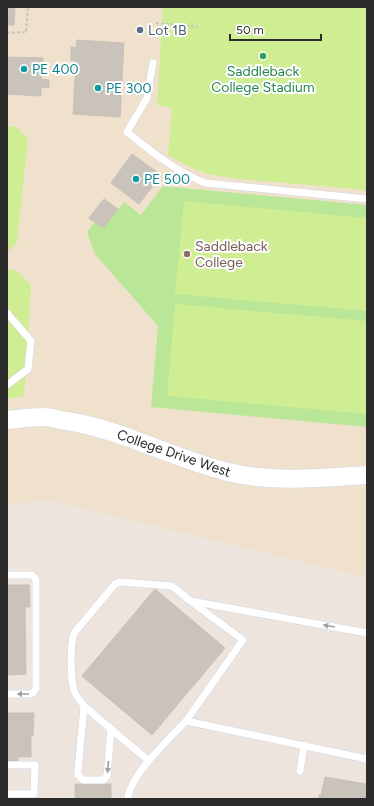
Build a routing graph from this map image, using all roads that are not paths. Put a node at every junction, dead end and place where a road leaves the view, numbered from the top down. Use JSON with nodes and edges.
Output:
{"nodes":[{"id":1,"x":153,"y":63,"type":"dead end"},
{"id":2,"x":367,"y":199,"type":"edge"},
{"id":3,"x":7,"y":313,"type":"edge"},
{"id":4,"x":7,"y":386,"type":"edge"},
{"id":5,"x":7,"y":420,"type":"edge"},
{"id":6,"x":367,"y":475,"type":"edge"},
{"id":7,"x":7,"y":575,"type":"edge"},
{"id":8,"x":189,"y":600,"type":"junction"},
{"id":9,"x":367,"y":633,"type":"edge"},
{"id":10,"x":7,"y":694,"type":"edge"},
{"id":11,"x":84,"y":706,"type":"junction"},
{"id":12,"x":186,"y":721,"type":"junction"},
{"id":13,"x":111,"y":729,"type":"junction"},
{"id":14,"x":304,"y":745,"type":"junction"},
{"id":15,"x":367,"y":759,"type":"edge"},
{"id":16,"x":149,"y":761,"type":"junction"},
{"id":17,"x":7,"y":765,"type":"edge"},
{"id":18,"x":300,"y":771,"type":"dead end"},
{"id":19,"x":7,"y":794,"type":"edge"},
{"id":20,"x":128,"y":799,"type":"edge"}],
"edges":[{"from":1,"to":2,"type":"lane"},
{"from":3,"to":4,"type":"lane"},
{"from":5,"to":6,"type":"street","name":"College Drive West"},
{"from":7,"to":10,"type":"lane","one_way":true},
{"from":9,"to":8,"type":"lane","one_way":true},
{"from":8,"to":11,"type":"lane"},
{"from":8,"to":12,"type":"lane"},
{"from":11,"to":13,"type":"lane"},
{"from":13,"to":11,"type":"lane","one_way":true},
{"from":12,"to":14,"type":"lane"},
{"from":12,"to":16,"type":"lane"},
{"from":13,"to":16,"type":"lane"},
{"from":14,"to":15,"type":"lane"},
{"from":14,"to":18,"type":"lane"},
{"from":16,"to":20,"type":"lane"},
{"from":17,"to":19,"type":"lane"}]}
